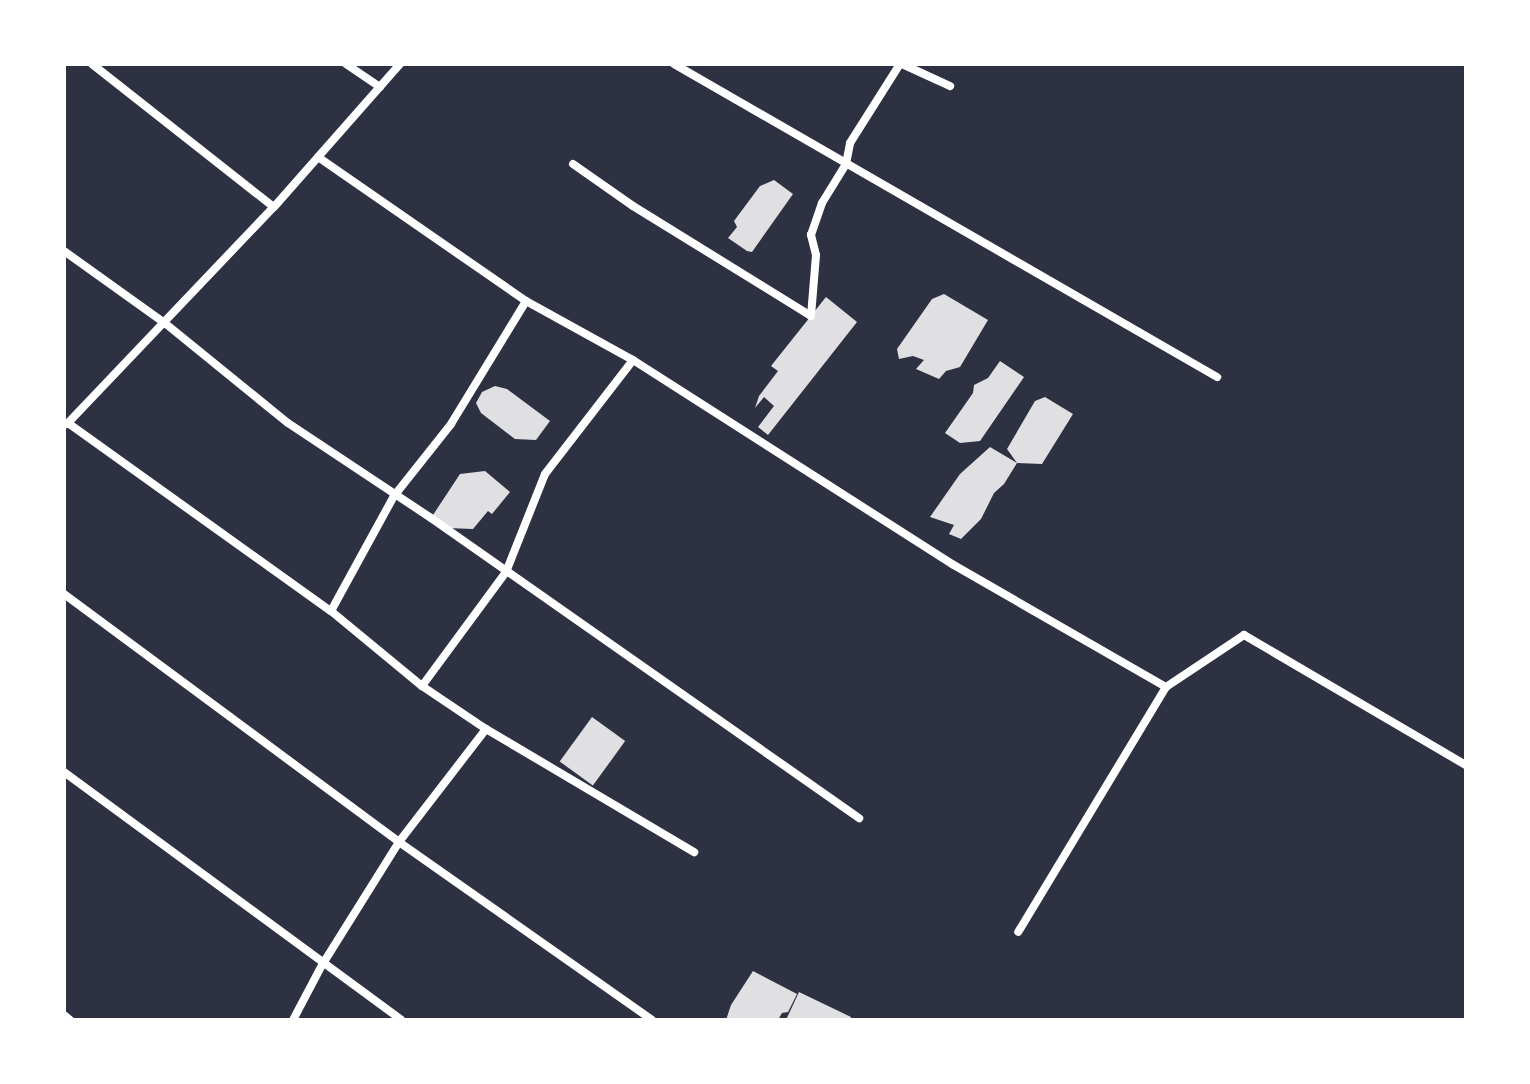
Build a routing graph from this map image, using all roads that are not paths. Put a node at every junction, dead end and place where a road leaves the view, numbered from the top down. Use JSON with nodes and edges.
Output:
{"nodes":[{"id":1,"x":92,"y":64,"type":"edge"},
{"id":2,"x":346,"y":64,"type":"edge"},
{"id":3,"x":400,"y":64,"type":"edge"},
{"id":4,"x":674,"y":64,"type":"edge"},
{"id":5,"x":901,"y":64,"type":"edge"},
{"id":6,"x":950,"y":86,"type":"dead end"},
{"id":7,"x":380,"y":87,"type":"junction"},
{"id":8,"x":318,"y":157,"type":"junction"},
{"id":9,"x":573,"y":164,"type":"dead end"},
{"id":10,"x":846,"y":164,"type":"junction"},
{"id":11,"x":274,"y":207,"type":"junction"},
{"id":12,"x":64,"y":251,"type":"edge"},
{"id":13,"x":526,"y":301,"type":"junction"},
{"id":14,"x":166,"y":324,"type":"junction"},
{"id":15,"x":633,"y":360,"type":"junction"},
{"id":16,"x":1217,"y":377,"type":"dead end"},
{"id":17,"x":66,"y":425,"type":"edge"},
{"id":18,"x":394,"y":496,"type":"junction"},
{"id":19,"x":506,"y":572,"type":"junction"},
{"id":20,"x":64,"y":594,"type":"edge"},
{"id":21,"x":331,"y":611,"type":"junction"},
{"id":22,"x":422,"y":686,"type":"junction"},
{"id":23,"x":1166,"y":687,"type":"junction"},
{"id":24,"x":486,"y":729,"type":"junction"},
{"id":25,"x":1466,"y":765,"type":"edge"},
{"id":26,"x":64,"y":772,"type":"edge"},
{"id":27,"x":859,"y":818,"type":"dead end"},
{"id":28,"x":399,"y":842,"type":"junction"},
{"id":29,"x":694,"y":852,"type":"dead end"},
{"id":30,"x":1018,"y":932,"type":"dead end"},
{"id":31,"x":322,"y":965,"type":"junction"},
{"id":32,"x":64,"y":1015,"type":"edge"},
{"id":33,"x":70,"y":1020,"type":"edge"},
{"id":34,"x":293,"y":1020,"type":"edge"},
{"id":35,"x":401,"y":1020,"type":"edge"},
{"id":36,"x":652,"y":1020,"type":"edge"}],
"edges":[{"from":1,"to":11,"type":"street"},
{"from":2,"to":7,"type":"street"},
{"from":3,"to":7,"type":"street"},
{"from":4,"to":10,"type":"street"},
{"from":5,"to":6,"type":"street"},
{"from":5,"to":10,"type":"street"},
{"from":7,"to":8,"type":"street"},
{"from":8,"to":11,"type":"street"},
{"from":8,"to":13,"type":"street"},
{"from":9,"to":10,"type":"street"},
{"from":10,"to":16,"type":"street"},
{"from":11,"to":14,"type":"street"},
{"from":12,"to":14,"type":"street"},
{"from":13,"to":15,"type":"street"},
{"from":13,"to":18,"type":"street"},
{"from":14,"to":17,"type":"street"},
{"from":14,"to":18,"type":"street"},
{"from":15,"to":19,"type":"street"},
{"from":15,"to":23,"type":"street"},
{"from":17,"to":21,"type":"street"},
{"from":18,"to":19,"type":"street"},
{"from":18,"to":21,"type":"street"},
{"from":19,"to":22,"type":"street"},
{"from":19,"to":27,"type":"street"},
{"from":20,"to":28,"type":"street"},
{"from":21,"to":22,"type":"street"},
{"from":22,"to":24,"type":"street"},
{"from":23,"to":25,"type":"street"},
{"from":23,"to":30,"type":"street"},
{"from":24,"to":28,"type":"street"},
{"from":24,"to":29,"type":"street"},
{"from":26,"to":31,"type":"street"},
{"from":28,"to":31,"type":"street"},
{"from":28,"to":36,"type":"street"},
{"from":31,"to":34,"type":"street"},
{"from":31,"to":35,"type":"street"},
{"from":32,"to":33,"type":"street"}]}
